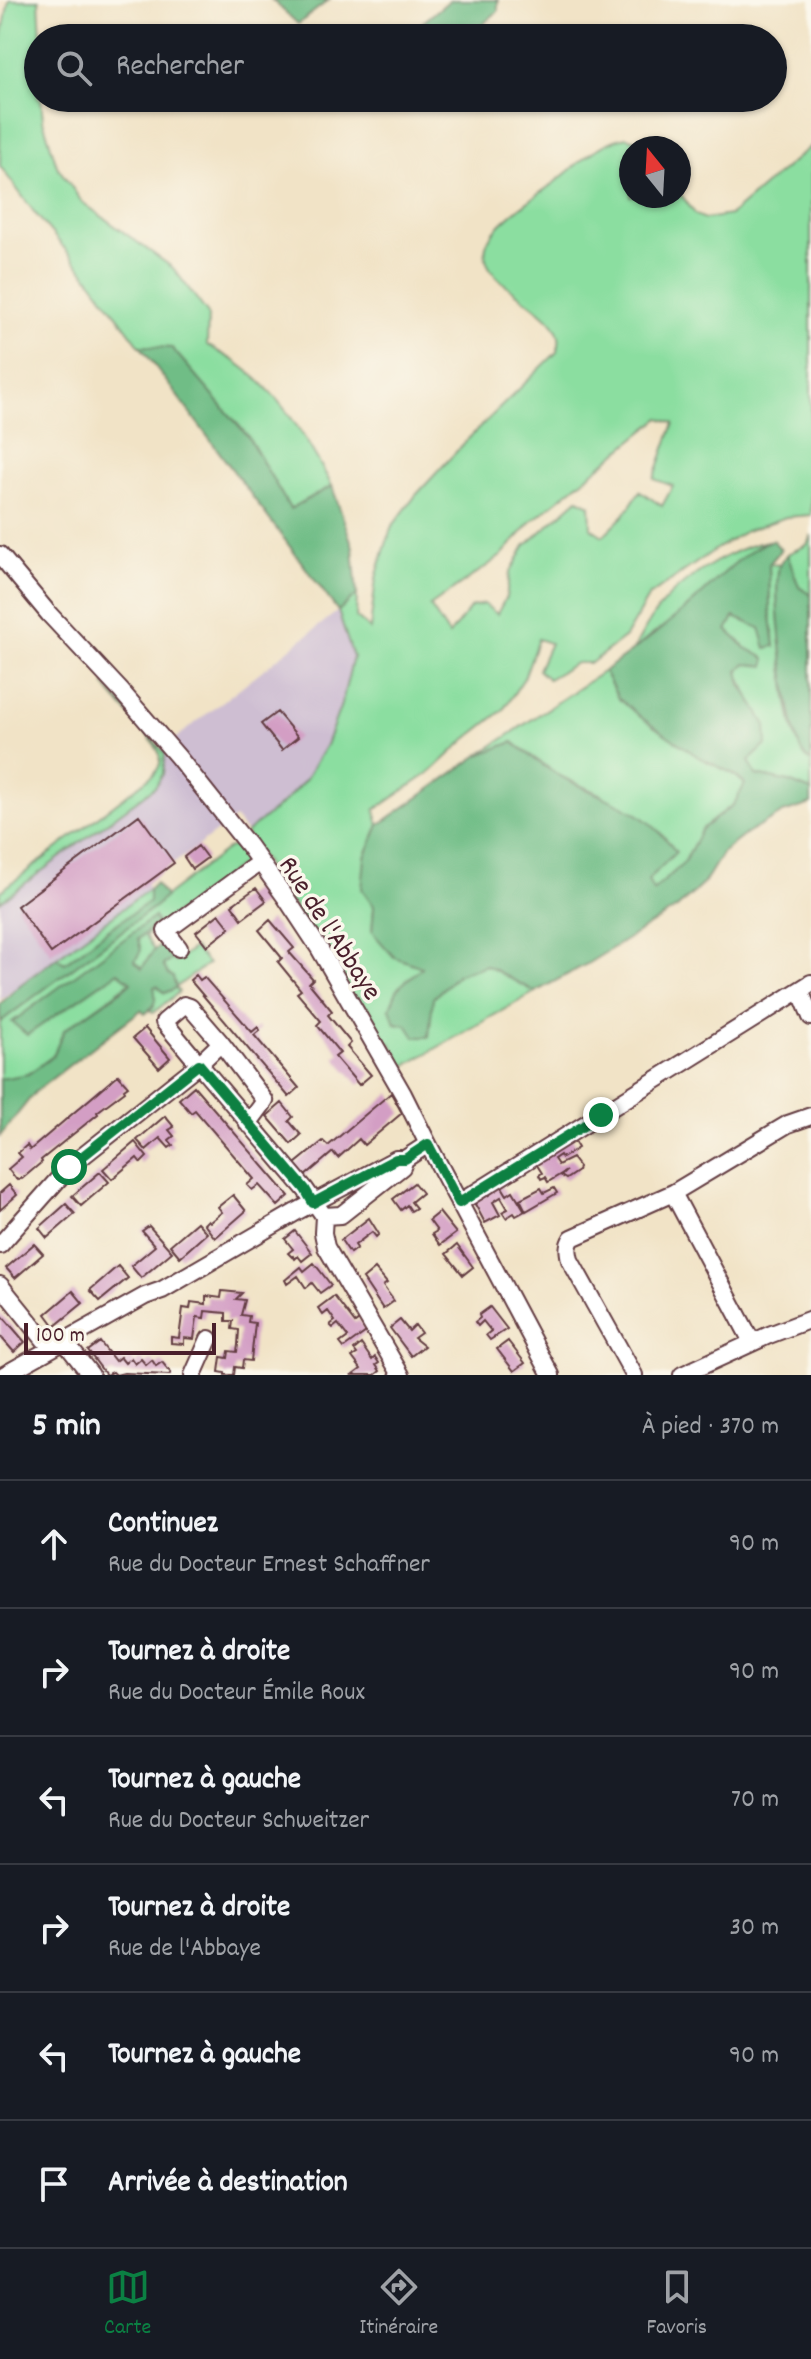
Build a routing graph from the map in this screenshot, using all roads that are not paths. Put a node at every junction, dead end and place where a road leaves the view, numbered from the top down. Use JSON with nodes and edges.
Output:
{"nodes":[{"id":1,"x":0,"y":555,"type":"edge"},
{"id":2,"x":260,"y":862,"type":"junction"},
{"id":3,"x":179,"y":948,"type":"dead end"},
{"id":4,"x":806,"y":986,"type":"edge"},
{"id":5,"x":811,"y":1017,"type":"edge"},
{"id":6,"x":221,"y":1043,"type":"junction"},
{"id":7,"x":199,"y":1064,"type":"junction"},
{"id":8,"x":811,"y":1116,"type":"edge"},
{"id":9,"x":248,"y":1124,"type":"junction"},
{"id":10,"x":428,"y":1144,"type":"junction"},
{"id":11,"x":405,"y":1159,"type":"junction"},
{"id":12,"x":673,"y":1193,"type":"junction"},
{"id":13,"x":459,"y":1203,"type":"junction"},
{"id":14,"x":318,"y":1209,"type":"junction"},
{"id":15,"x":0,"y":1245,"type":"edge"},
{"id":16,"x":0,"y":1285,"type":"edge"},
{"id":17,"x":811,"y":1319,"type":"edge"},
{"id":18,"x":209,"y":1339,"type":"dead end"},
{"id":19,"x":752,"y":1342,"type":"junction"},
{"id":20,"x":58,"y":1345,"type":"junction"},
{"id":21,"x":5,"y":1374,"type":"edge"},
{"id":22,"x":91,"y":1375,"type":"edge"},
{"id":23,"x":193,"y":1375,"type":"edge"},
{"id":24,"x":401,"y":1375,"type":"edge"},
{"id":25,"x":551,"y":1375,"type":"edge"},
{"id":26,"x":634,"y":1375,"type":"edge"},
{"id":27,"x":682,"y":1375,"type":"edge"}],
"edges":[{"from":1,"to":2,"type":"street","name":"Rue de l'Abbaye"},
{"from":2,"to":3,"type":"street"},
{"from":2,"to":10,"type":"street","name":"Rue de l'Abbaye"},
{"from":4,"to":5,"type":"street"},
{"from":4,"to":13,"type":"street"},
{"from":6,"to":7,"type":"street"},
{"from":6,"to":7,"type":"street"},
{"from":6,"to":9,"type":"street"},
{"from":7,"to":9,"type":"street"},
{"from":7,"to":15,"type":"street"},
{"from":8,"to":12,"type":"street"},
{"from":9,"to":14,"type":"street"},
{"from":10,"to":11,"type":"street"},
{"from":10,"to":13,"type":"street","name":"Rue de l'Abbaye"},
{"from":11,"to":14,"type":"street"},
{"from":11,"to":14,"type":"street"},
{"from":12,"to":19,"type":"street"},
{"from":12,"to":26,"type":"street"},
{"from":13,"to":25,"type":"street","name":"Rue de l'Abbaye"},
{"from":14,"to":20,"type":"street"},
{"from":14,"to":24,"type":"street"},
{"from":16,"to":20,"type":"street"},
{"from":17,"to":19,"type":"street"},
{"from":18,"to":23,"type":"street"},
{"from":19,"to":27,"type":"street"},
{"from":20,"to":21,"type":"street"},
{"from":20,"to":22,"type":"street"}]}
